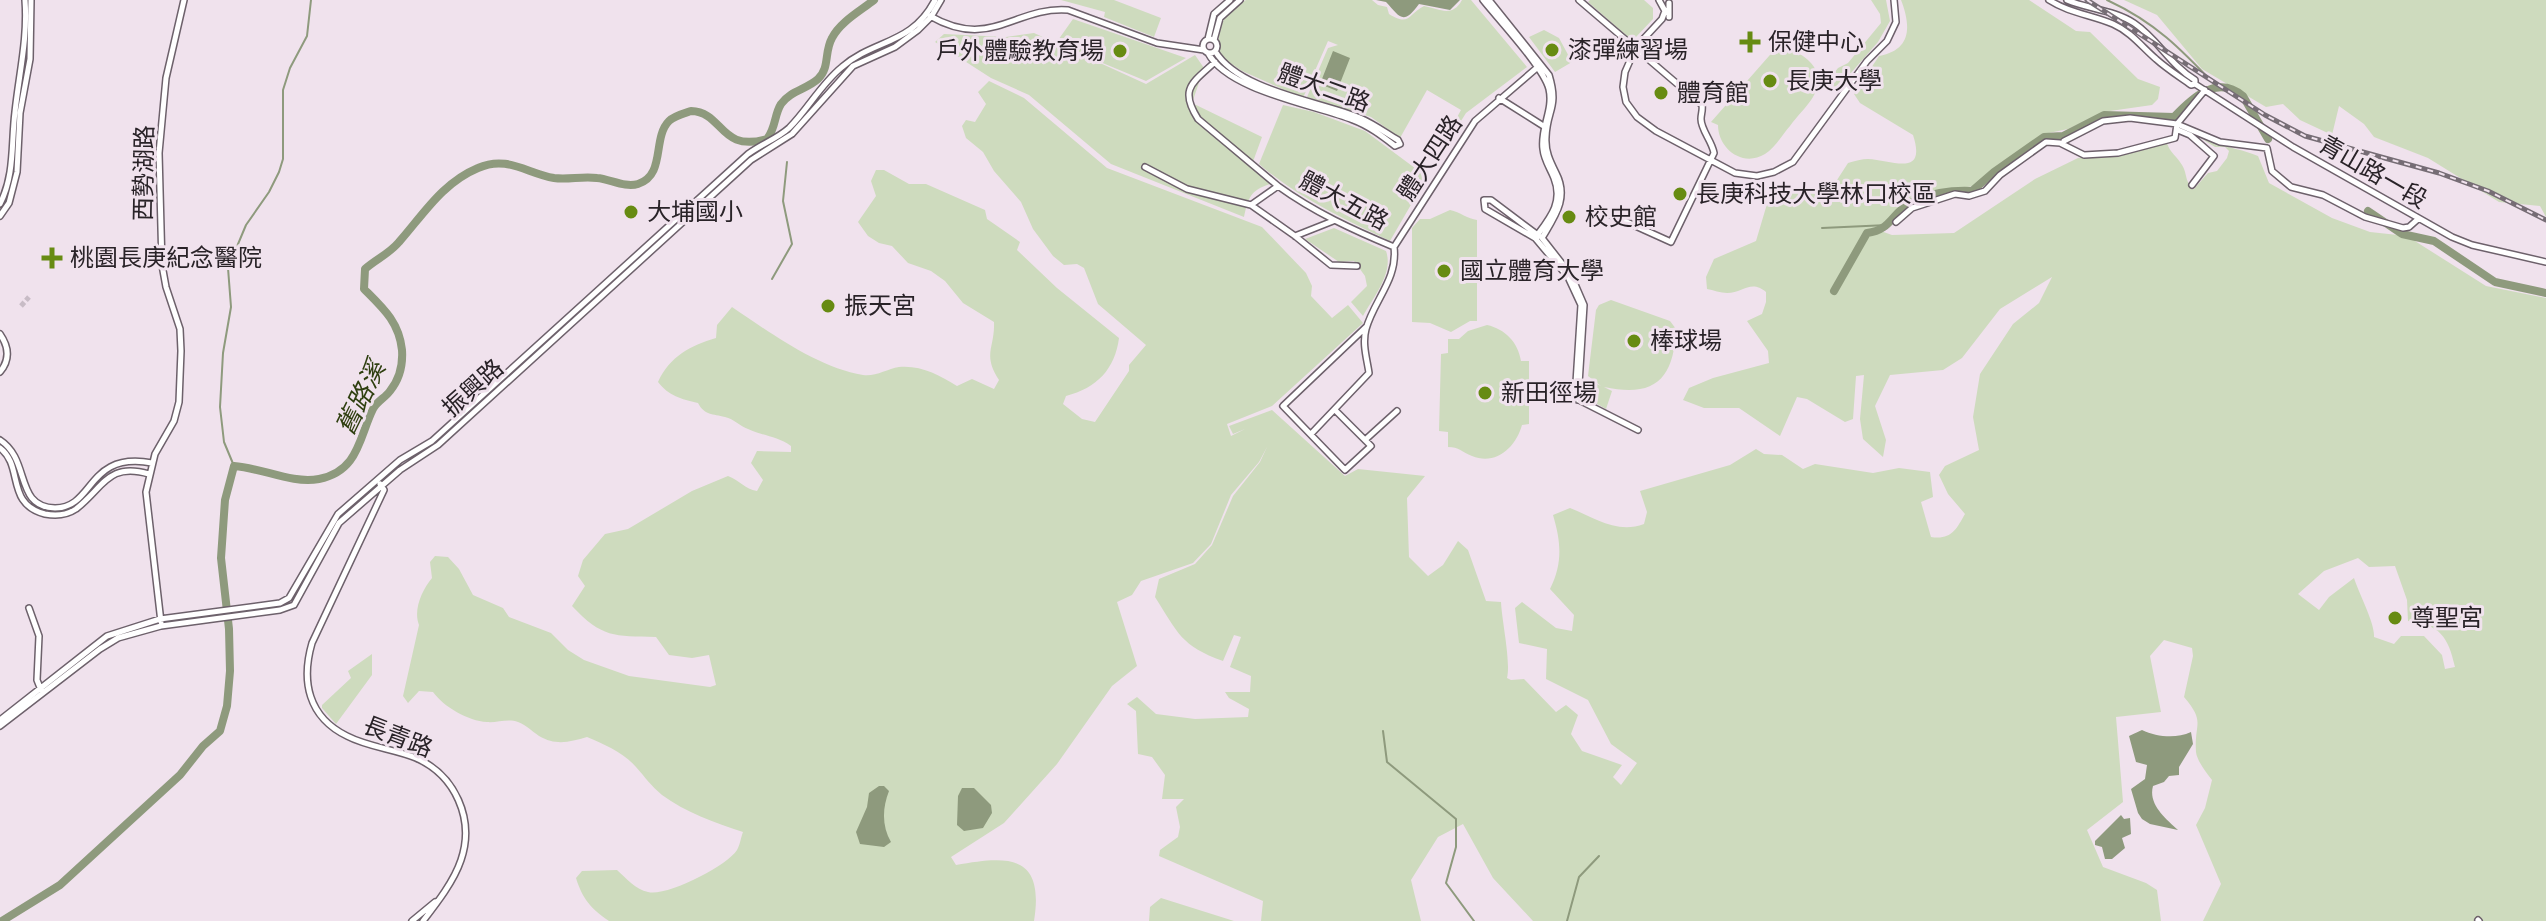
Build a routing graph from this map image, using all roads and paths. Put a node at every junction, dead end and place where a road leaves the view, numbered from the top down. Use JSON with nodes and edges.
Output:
{"nodes":[{"id":1,"x":25,"y":0,"type":"edge"},
{"id":2,"x":31,"y":0,"type":"edge"},
{"id":3,"x":184,"y":0,"type":"edge"},
{"id":4,"x":935,"y":0,"type":"edge"},
{"id":5,"x":941,"y":0,"type":"edge"},
{"id":6,"x":1230,"y":0,"type":"edge"},
{"id":7,"x":1240,"y":0,"type":"edge"},
{"id":8,"x":1486,"y":0,"type":"edge"},
{"id":9,"x":1579,"y":0,"type":"edge"},
{"id":10,"x":1659,"y":0,"type":"edge"},
{"id":11,"x":1894,"y":0,"type":"edge"},
{"id":12,"x":2049,"y":0,"type":"edge"},
{"id":13,"x":2067,"y":0,"type":"edge"},
{"id":14,"x":1669,"y":3,"type":"dead end"},
{"id":15,"x":929,"y":15,"type":"junction"},
{"id":16,"x":1669,"y":17,"type":"dead end"},
{"id":17,"x":1211,"y":40,"type":"junction"},
{"id":18,"x":1636,"y":47,"type":"junction"},
{"id":19,"x":1209,"y":51,"type":"junction"},
{"id":20,"x":1215,"y":62,"type":"junction"},
{"id":21,"x":1538,"y":66,"type":"junction"},
{"id":22,"x":2195,"y":84,"type":"junction"},
{"id":23,"x":2204,"y":90,"type":"junction"},
{"id":24,"x":1499,"y":98,"type":"junction"},
{"id":25,"x":1545,"y":127,"type":"junction"},
{"id":26,"x":2177,"y":127,"type":"junction"},
{"id":27,"x":2064,"y":141,"type":"dead end"},
{"id":28,"x":1710,"y":160,"type":"junction"},
{"id":29,"x":1145,"y":167,"type":"dead end"},
{"id":30,"x":2192,"y":185,"type":"dead end"},
{"id":31,"x":1278,"y":186,"type":"junction"},
{"id":32,"x":0,"y":204,"type":"edge"},
{"id":33,"x":1251,"y":205,"type":"junction"},
{"id":34,"x":1609,"y":214,"type":"dead end"},
{"id":35,"x":0,"y":216,"type":"edge"},
{"id":36,"x":2418,"y":219,"type":"junction"},
{"id":37,"x":1334,"y":220,"type":"junction"},
{"id":38,"x":1896,"y":222,"type":"dead end"},
{"id":39,"x":1295,"y":236,"type":"junction"},
{"id":40,"x":1539,"y":238,"type":"junction"},
{"id":41,"x":1394,"y":247,"type":"junction"},
{"id":42,"x":2546,"y":262,"type":"edge"},
{"id":43,"x":1357,"y":266,"type":"dead end"},
{"id":44,"x":1366,"y":327,"type":"junction"},
{"id":45,"x":0,"y":334,"type":"edge"},
{"id":46,"x":0,"y":372,"type":"edge"},
{"id":47,"x":1335,"y":410,"type":"junction"},
{"id":48,"x":1397,"y":411,"type":"dead end"},
{"id":49,"x":1638,"y":430,"type":"dead end"},
{"id":50,"x":1311,"y":434,"type":"junction"},
{"id":51,"x":0,"y":440,"type":"edge"},
{"id":52,"x":1365,"y":440,"type":"junction"},
{"id":53,"x":0,"y":448,"type":"edge"},
{"id":54,"x":152,"y":463,"type":"junction"},
{"id":55,"x":149,"y":474,"type":"junction"},
{"id":56,"x":379,"y":483,"type":"junction"},
{"id":57,"x":29,"y":608,"type":"dead end"},
{"id":58,"x":161,"y":622,"type":"junction"},
{"id":59,"x":42,"y":692,"type":"junction"},
{"id":60,"x":0,"y":720,"type":"edge"},
{"id":61,"x":0,"y":726,"type":"edge"},
{"id":62,"x":436,"y":901,"type":"junction"},
{"id":63,"x":412,"y":921,"type":"edge"},
{"id":64,"x":423,"y":921,"type":"edge"}],
"edges":[{"from":1,"to":32,"type":"street"},
{"from":2,"to":35,"type":"street"},
{"from":3,"to":54,"type":"street","name":"西勢湖路"},
{"from":4,"to":15,"type":"street","name":"振興路"},
{"from":5,"to":15,"type":"street","name":"振興路"},
{"from":6,"to":17,"type":"street"},
{"from":7,"to":17,"type":"street"},
{"from":8,"to":21,"type":"street"},
{"from":9,"to":18,"type":"street"},
{"from":10,"to":18,"type":"street"},
{"from":11,"to":28,"type":"street"},
{"from":12,"to":22,"type":"street"},
{"from":13,"to":22,"type":"street"},
{"from":14,"to":16,"type":"street"},
{"from":15,"to":19,"type":"street"},
{"from":15,"to":56,"type":"street","name":"振興路"},
{"from":17,"to":19,"type":"street"},
{"from":17,"to":19,"type":"street"},
{"from":18,"to":28,"type":"street"},
{"from":18,"to":28,"type":"street"},
{"from":19,"to":20,"type":"street","name":"體大二路"},
{"from":19,"to":20,"type":"street","name":"體大二路"},
{"from":20,"to":31,"type":"street","name":"體大五路"},
{"from":21,"to":24,"type":"street","name":"體大四路"},
{"from":21,"to":25,"type":"street"},
{"from":22,"to":23,"type":"street","name":"青山路一段"},
{"from":23,"to":26,"type":"street"},
{"from":23,"to":36,"type":"street","name":"青山路一段"},
{"from":24,"to":25,"type":"street"},
{"from":24,"to":41,"type":"street","name":"體大四路"},
{"from":25,"to":40,"type":"street"},
{"from":26,"to":27,"type":"street"},
{"from":26,"to":30,"type":"street"},
{"from":26,"to":36,"type":"street"},
{"from":26,"to":38,"type":"street"},
{"from":28,"to":34,"type":"street"},
{"from":29,"to":33,"type":"street","name":"體大五路"},
{"from":31,"to":33,"type":"street","name":"體大五路"},
{"from":31,"to":37,"type":"street","name":"體大五路"},
{"from":33,"to":39,"type":"street","name":"體大五路"},
{"from":36,"to":42,"type":"street","name":"青山路一段"},
{"from":37,"to":39,"type":"street"},
{"from":37,"to":41,"type":"street","name":"體大五路"},
{"from":39,"to":43,"type":"street","name":"體大五路"},
{"from":40,"to":40,"type":"street"},
{"from":40,"to":49,"type":"street"},
{"from":41,"to":44,"type":"street"},
{"from":44,"to":47,"type":"street"},
{"from":44,"to":50,"type":"street"},
{"from":45,"to":46,"type":"street"},
{"from":47,"to":50,"type":"street"},
{"from":47,"to":52,"type":"street"},
{"from":48,"to":52,"type":"street"},
{"from":50,"to":52,"type":"street"},
{"from":51,"to":54,"type":"street"},
{"from":53,"to":55,"type":"street"},
{"from":54,"to":55,"type":"street","name":"西勢湖路"},
{"from":55,"to":58,"type":"street","name":"西勢湖路"},
{"from":56,"to":58,"type":"street","name":"振興路"},
{"from":56,"to":62,"type":"street","name":"長青路"},
{"from":57,"to":59,"type":"street"},
{"from":58,"to":59,"type":"street","name":"振興路"},
{"from":59,"to":60,"type":"street","name":"振興路"},
{"from":59,"to":61,"type":"street","name":"振興路"},
{"from":62,"to":63,"type":"street","name":"長青路"},
{"from":62,"to":64,"type":"street","name":"長青路"}]}
